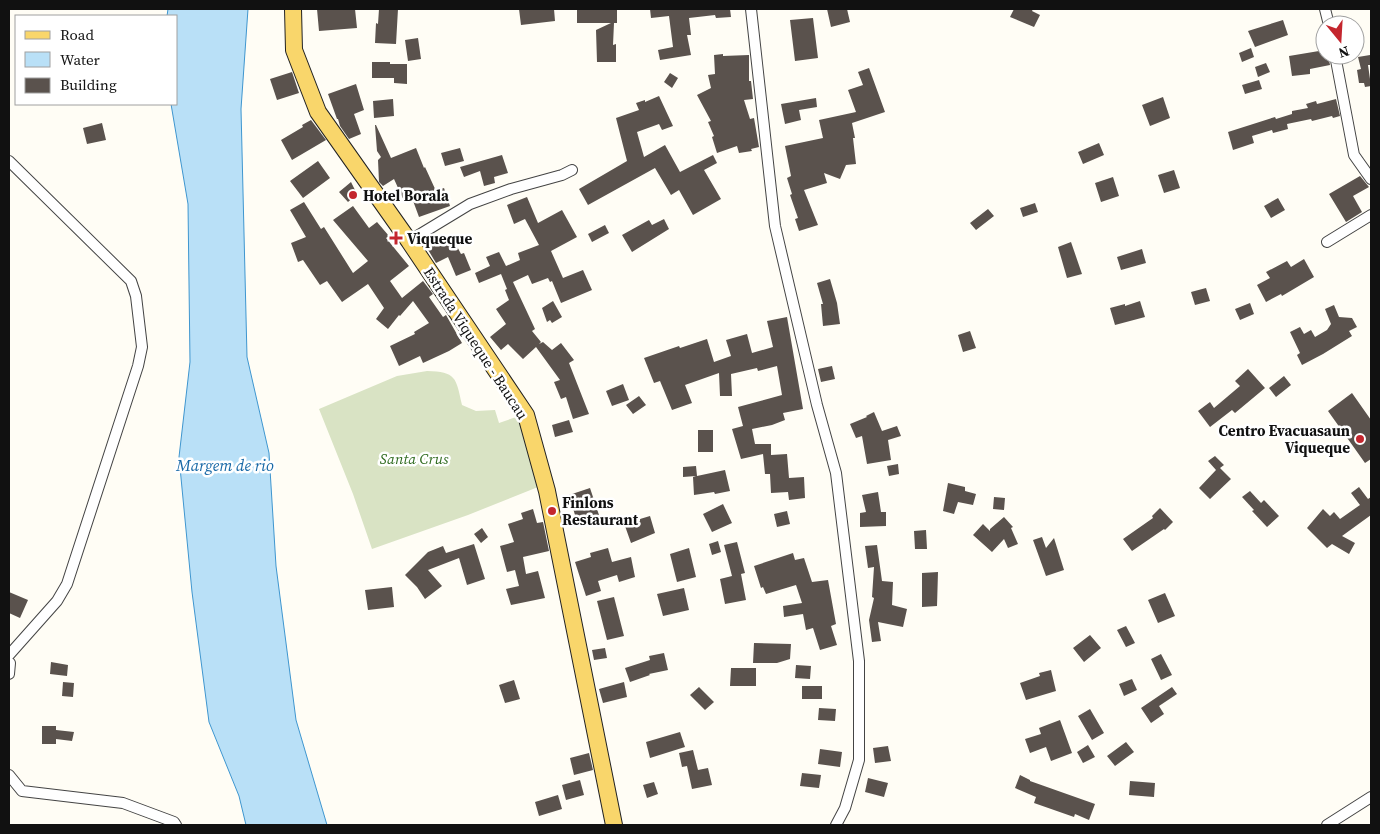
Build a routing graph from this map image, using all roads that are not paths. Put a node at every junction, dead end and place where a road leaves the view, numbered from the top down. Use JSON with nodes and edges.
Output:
{"nodes":[{"id":1,"x":292,"y":9,"type":"edge"},
{"id":2,"x":751,"y":9,"type":"edge"},
{"id":3,"x":1337,"y":65,"type":"edge"},
{"id":4,"x":9,"y":161,"type":"edge"},
{"id":5,"x":572,"y":170,"type":"dead end"},
{"id":6,"x":1371,"y":179,"type":"edge"},
{"id":7,"x":1371,"y":215,"type":"edge"},
{"id":8,"x":409,"y":242,"type":"junction"},
{"id":9,"x":1327,"y":242,"type":"dead end"},
{"id":10,"x":9,"y":664,"type":"edge"},
{"id":11,"x":9,"y":776,"type":"edge"},
{"id":12,"x":1371,"y":797,"type":"edge"},
{"id":13,"x":176,"y":825,"type":"edge"},
{"id":14,"x":614,"y":825,"type":"edge"},
{"id":15,"x":836,"y":825,"type":"edge"},
{"id":16,"x":1327,"y":825,"type":"edge"}],
"edges":[{"from":1,"to":8,"type":"main road","name":"Estrada Viqueque - Baucau"},
{"from":2,"to":15,"type":"street"},
{"from":3,"to":6,"type":"street"},
{"from":4,"to":10,"type":"street"},
{"from":5,"to":8,"type":"street"},
{"from":7,"to":9,"type":"street"},
{"from":8,"to":14,"type":"main road","name":"Estrada Viqueque - Baucau"},
{"from":11,"to":13,"type":"street"},
{"from":12,"to":16,"type":"street"}]}
